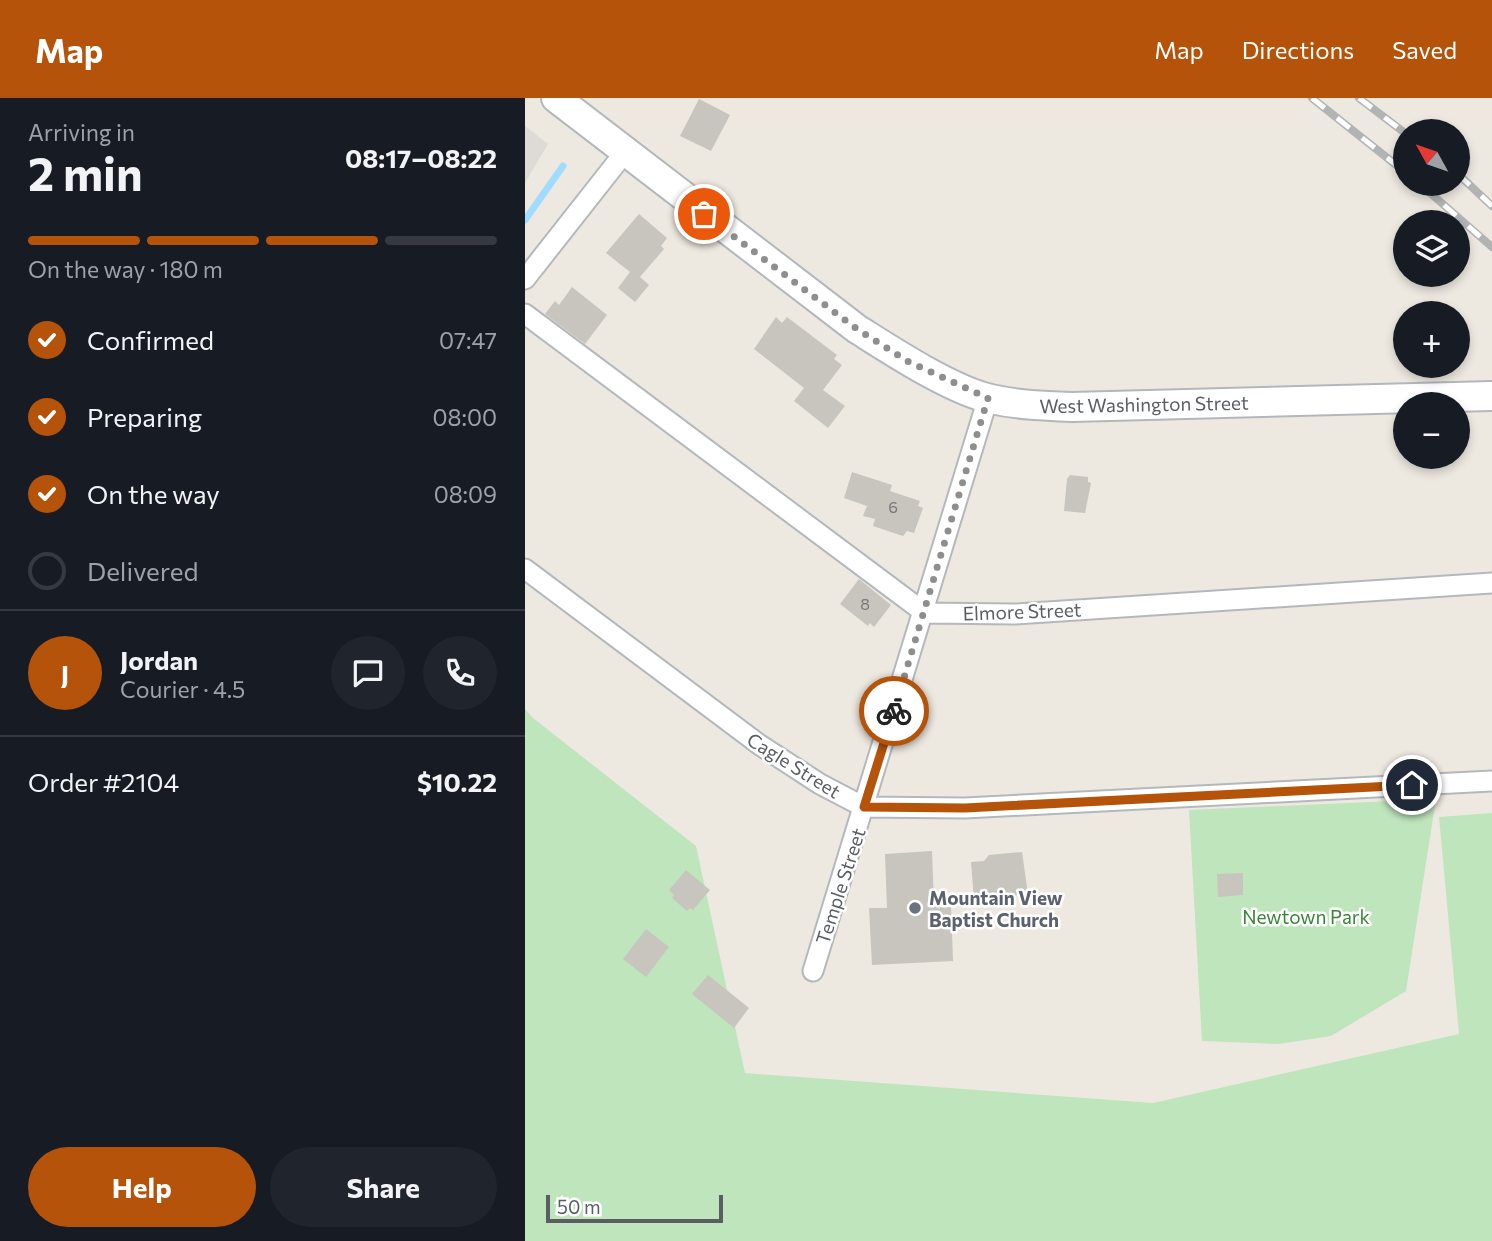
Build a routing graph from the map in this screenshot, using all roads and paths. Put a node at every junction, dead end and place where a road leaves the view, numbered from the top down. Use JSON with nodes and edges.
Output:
{"nodes":[{"id":1,"x":557,"y":98,"type":"edge"},
{"id":2,"x":625,"y":152,"type":"junction"},
{"id":3,"x":525,"y":278,"type":"edge"},
{"id":4,"x":525,"y":314,"type":"edge"},
{"id":5,"x":1492,"y":396,"type":"edge"},
{"id":6,"x":988,"y":398,"type":"junction"},
{"id":7,"x":525,"y":569,"type":"edge"},
{"id":8,"x":1492,"y":583,"type":"edge"},
{"id":9,"x":925,"y":613,"type":"junction"},
{"id":10,"x":1492,"y":781,"type":"edge"},
{"id":11,"x":864,"y":807,"type":"junction"},
{"id":12,"x":813,"y":971,"type":"dead end"}],
"edges":[{"from":1,"to":2,"type":"street","name":"West Washington Street"},
{"from":2,"to":3,"type":"street"},
{"from":2,"to":6,"type":"street","name":"West Washington Street"},
{"from":4,"to":9,"type":"street"},
{"from":5,"to":6,"type":"street","name":"West Washington Street"},
{"from":6,"to":9,"type":"street","name":"Temple Street"},
{"from":7,"to":11,"type":"street","name":"Cagle Street"},
{"from":8,"to":9,"type":"street","name":"Elmore Street"},
{"from":9,"to":11,"type":"street","name":"Temple Street"},
{"from":10,"to":11,"type":"street","name":"Cagle Street"},
{"from":11,"to":12,"type":"street","name":"Temple Street"}]}
